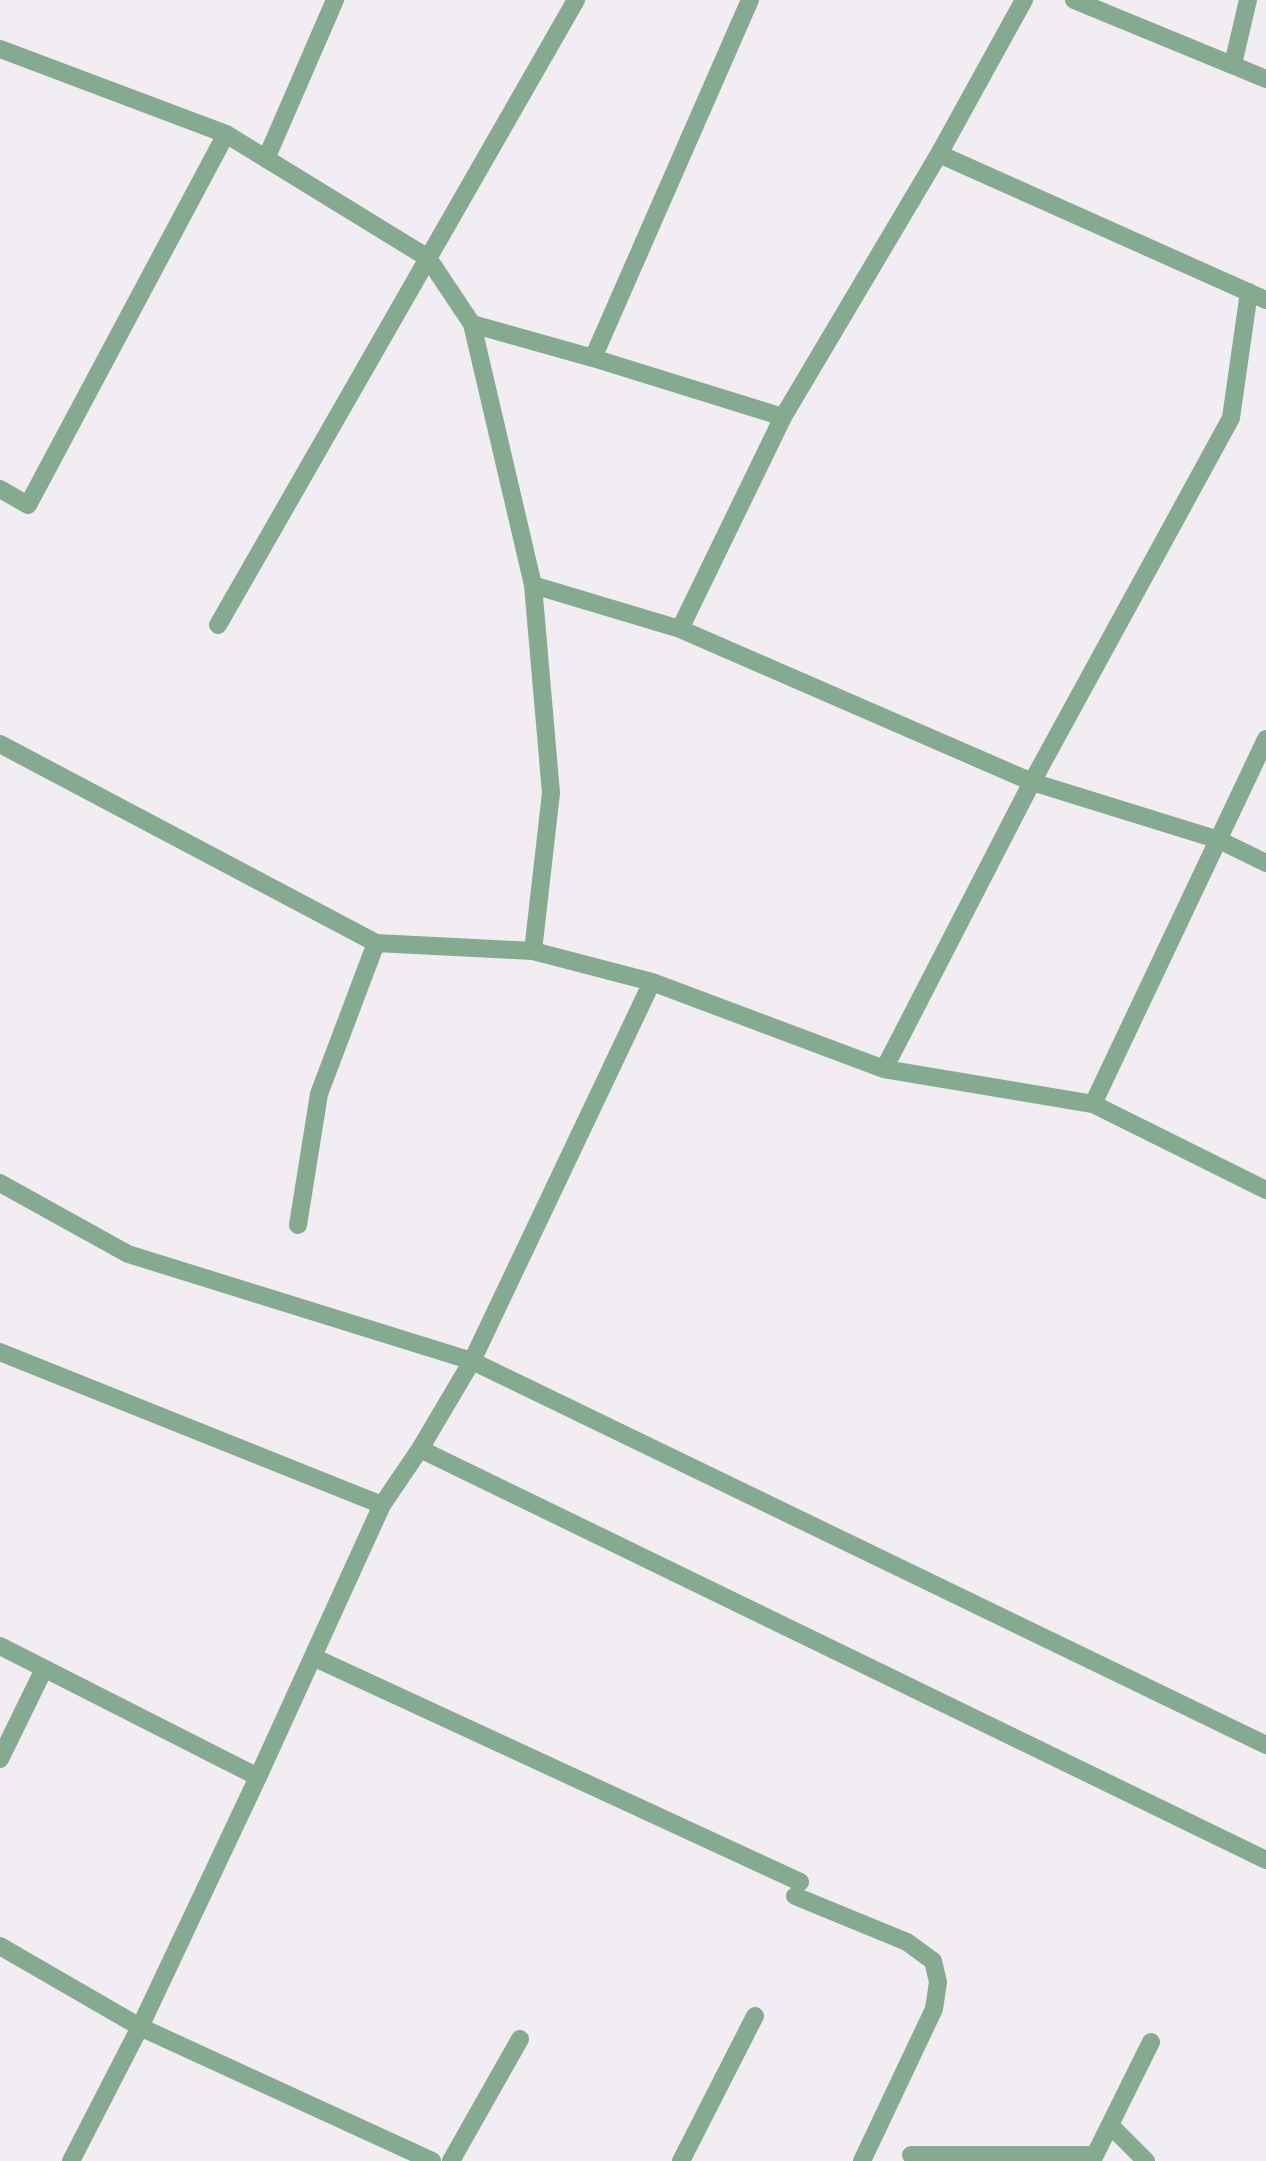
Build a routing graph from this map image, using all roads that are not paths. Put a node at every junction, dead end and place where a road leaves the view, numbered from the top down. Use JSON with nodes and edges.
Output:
{"nodes":[{"id":1,"x":335,"y":0,"type":"edge"},
{"id":2,"x":576,"y":0,"type":"edge"},
{"id":3,"x":750,"y":0,"type":"edge"},
{"id":4,"x":1024,"y":0,"type":"edge"},
{"id":5,"x":1074,"y":0,"type":"edge"},
{"id":6,"x":1248,"y":0,"type":"edge"},
{"id":7,"x":1,"y":52,"type":"edge"},
{"id":8,"x":1233,"y":64,"type":"junction"},
{"id":9,"x":1266,"y":80,"type":"edge"},
{"id":10,"x":226,"y":134,"type":"junction"},
{"id":11,"x":939,"y":154,"type":"junction"},
{"id":12,"x":266,"y":159,"type":"junction"},
{"id":13,"x":428,"y":258,"type":"junction"},
{"id":14,"x":1249,"y":292,"type":"junction"},
{"id":15,"x":1266,"y":300,"type":"edge"},
{"id":16,"x":472,"y":324,"type":"junction"},
{"id":17,"x":593,"y":358,"type":"junction"},
{"id":18,"x":783,"y":417,"type":"junction"},
{"id":19,"x":0,"y":489,"type":"edge"},
{"id":20,"x":533,"y":585,"type":"junction"},
{"id":21,"x":218,"y":625,"type":"dead end"},
{"id":22,"x":680,"y":629,"type":"junction"},
{"id":23,"x":1266,"y":739,"type":"edge"},
{"id":24,"x":0,"y":744,"type":"edge"},
{"id":25,"x":1032,"y":782,"type":"junction"},
{"id":26,"x":1219,"y":840,"type":"junction"},
{"id":27,"x":1266,"y":863,"type":"edge"},
{"id":28,"x":376,"y":943,"type":"junction"},
{"id":29,"x":533,"y":951,"type":"junction"},
{"id":30,"x":652,"y":982,"type":"junction"},
{"id":31,"x":884,"y":1069,"type":"junction"},
{"id":32,"x":1093,"y":1104,"type":"junction"},
{"id":33,"x":0,"y":1183,"type":"edge"},
{"id":34,"x":1266,"y":1190,"type":"edge"},
{"id":35,"x":298,"y":1225,"type":"dead end"},
{"id":36,"x":0,"y":1352,"type":"edge"},
{"id":37,"x":472,"y":1361,"type":"junction"},
{"id":38,"x":420,"y":1449,"type":"junction"},
{"id":39,"x":382,"y":1505,"type":"junction"},
{"id":40,"x":0,"y":1646,"type":"edge"},
{"id":41,"x":313,"y":1657,"type":"junction"},
{"id":42,"x":44,"y":1669,"type":"junction"},
{"id":43,"x":1266,"y":1745,"type":"edge"},
{"id":44,"x":0,"y":1759,"type":"edge"},
{"id":45,"x":258,"y":1777,"type":"junction"},
{"id":46,"x":1266,"y":1860,"type":"edge"},
{"id":47,"x":0,"y":1946,"type":"edge"},
{"id":48,"x":755,"y":2016,"type":"dead end"},
{"id":49,"x":140,"y":2027,"type":"junction"},
{"id":50,"x":520,"y":2039,"type":"dead end"},
{"id":51,"x":1151,"y":2042,"type":"dead end"},
{"id":52,"x":1110,"y":2125,"type":"junction"},
{"id":53,"x":911,"y":2155,"type":"dead end"},
{"id":54,"x":1093,"y":2158,"type":"edge"},
{"id":55,"x":71,"y":2161,"type":"edge"},
{"id":56,"x":432,"y":2161,"type":"edge"},
{"id":57,"x":451,"y":2161,"type":"edge"},
{"id":58,"x":681,"y":2161,"type":"edge"},
{"id":59,"x":862,"y":2161,"type":"edge"},
{"id":60,"x":1146,"y":2161,"type":"edge"}],
"edges":[{"from":1,"to":12,"type":"street"},
{"from":2,"to":13,"type":"street"},
{"from":3,"to":17,"type":"street"},
{"from":4,"to":11,"type":"street"},
{"from":5,"to":8,"type":"street"},
{"from":6,"to":8,"type":"street"},
{"from":7,"to":10,"type":"street"},
{"from":8,"to":9,"type":"street"},
{"from":10,"to":12,"type":"street"},
{"from":10,"to":19,"type":"street"},
{"from":11,"to":14,"type":"street"},
{"from":11,"to":18,"type":"street"},
{"from":12,"to":13,"type":"street"},
{"from":13,"to":16,"type":"street"},
{"from":13,"to":21,"type":"street"},
{"from":14,"to":15,"type":"street"},
{"from":14,"to":25,"type":"street"},
{"from":16,"to":17,"type":"street"},
{"from":16,"to":20,"type":"street"},
{"from":17,"to":18,"type":"street"},
{"from":18,"to":22,"type":"street"},
{"from":20,"to":22,"type":"street"},
{"from":20,"to":29,"type":"street"},
{"from":22,"to":25,"type":"street"},
{"from":23,"to":26,"type":"street"},
{"from":24,"to":28,"type":"street"},
{"from":25,"to":26,"type":"street"},
{"from":25,"to":31,"type":"street"},
{"from":26,"to":27,"type":"street"},
{"from":26,"to":32,"type":"street"},
{"from":28,"to":29,"type":"street"},
{"from":28,"to":35,"type":"street"},
{"from":29,"to":30,"type":"street"},
{"from":30,"to":31,"type":"street"},
{"from":30,"to":37,"type":"street"},
{"from":31,"to":32,"type":"street"},
{"from":32,"to":34,"type":"street"},
{"from":33,"to":37,"type":"street"},
{"from":36,"to":39,"type":"street"},
{"from":37,"to":38,"type":"street"},
{"from":37,"to":43,"type":"street"},
{"from":38,"to":39,"type":"street"},
{"from":38,"to":46,"type":"street"},
{"from":39,"to":41,"type":"street"},
{"from":40,"to":42,"type":"street"},
{"from":41,"to":45,"type":"street"},
{"from":41,"to":59,"type":"street"},
{"from":42,"to":44,"type":"street"},
{"from":42,"to":45,"type":"street"},
{"from":45,"to":49,"type":"street"},
{"from":47,"to":49,"type":"street"},
{"from":48,"to":58,"type":"street"},
{"from":49,"to":55,"type":"street"},
{"from":49,"to":56,"type":"street"},
{"from":50,"to":57,"type":"street"},
{"from":51,"to":52,"type":"street"},
{"from":52,"to":54,"type":"street"},
{"from":52,"to":60,"type":"street"},
{"from":53,"to":54,"type":"street"}]}
